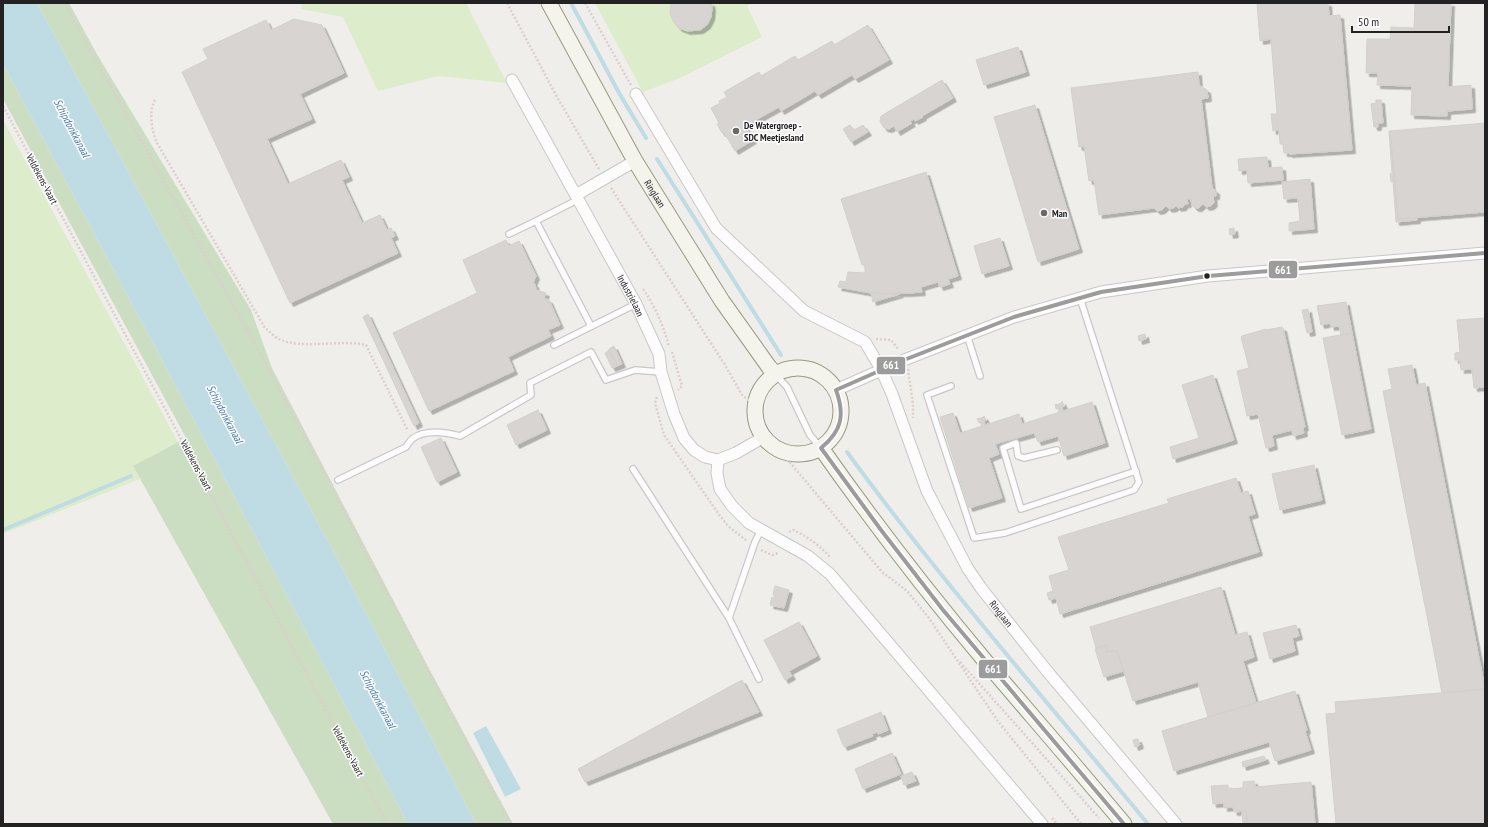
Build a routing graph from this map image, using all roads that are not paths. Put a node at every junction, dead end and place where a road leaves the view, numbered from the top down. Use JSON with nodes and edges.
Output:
{"nodes":[{"id":1,"x":549,"y":3,"type":"edge"},
{"id":2,"x":512,"y":80,"type":"dead end"},
{"id":3,"x":636,"y":94,"type":"road end"},
{"id":4,"x":635,"y":161,"type":"junction"},
{"id":5,"x":577,"y":197,"type":"junction"},
{"id":6,"x":536,"y":221,"type":"junction"},
{"id":7,"x":509,"y":234,"type":"dead end"},
{"id":8,"x":1485,"y":253,"type":"edge"},
{"id":9,"x":1080,"y":298,"type":"junction"},
{"id":10,"x":636,"y":304,"type":"junction"},
{"id":11,"x":591,"y":326,"type":"junction"},
{"id":12,"x":967,"y":335,"type":"junction"},
{"id":13,"x":554,"y":345,"type":"dead end"},
{"id":14,"x":881,"y":369,"type":"junction"},
{"id":15,"x":661,"y":372,"type":"junction"},
{"id":16,"x":775,"y":374,"type":"junction"},
{"id":17,"x":980,"y":376,"type":"dead end"},
{"id":18,"x":951,"y":386,"type":"dead end"},
{"id":19,"x":836,"y":390,"type":"junction"},
{"id":20,"x":764,"y":437,"type":"junction"},
{"id":21,"x":821,"y":448,"type":"junction"},
{"id":22,"x":1057,"y":450,"type":"dead end"},
{"id":23,"x":718,"y":460,"type":"junction"},
{"id":24,"x":633,"y":469,"type":"dead end"},
{"id":25,"x":1136,"y":471,"type":"junction"},
{"id":26,"x":338,"y":480,"type":"dead end"},
{"id":27,"x":761,"y":530,"type":"junction"},
{"id":28,"x":729,"y":618,"type":"junction"},
{"id":29,"x":759,"y":679,"type":"dead end"},
{"id":30,"x":1042,"y":824,"type":"edge"},
{"id":31,"x":1124,"y":824,"type":"edge"},
{"id":32,"x":1176,"y":824,"type":"edge"}],
"edges":[{"from":1,"to":4,"type":"main road","name":"Ringlaan"},
{"from":2,"to":5,"type":"street","name":"Industrielaan"},
{"from":3,"to":14,"type":"street"},
{"from":4,"to":5,"type":"street"},
{"from":4,"to":16,"type":"main road","name":"Ringlaan"},
{"from":5,"to":6,"type":"lane"},
{"from":5,"to":10,"type":"street","name":"Industrielaan"},
{"from":6,"to":7,"type":"lane"},
{"from":6,"to":11,"type":"lane"},
{"from":8,"to":9,"type":"street"},
{"from":9,"to":12,"type":"street"},
{"from":9,"to":25,"type":"lane"},
{"from":10,"to":11,"type":"lane"},
{"from":10,"to":15,"type":"street","name":"Industrielaan"},
{"from":11,"to":13,"type":"lane"},
{"from":12,"to":14,"type":"street"},
{"from":12,"to":17,"type":"lane"},
{"from":14,"to":19,"type":"street"},
{"from":14,"to":32,"type":"street","name":"Ringlaan"},
{"from":15,"to":23,"type":"street","name":"Industrielaan"},
{"from":15,"to":26,"type":"lane"},
{"from":16,"to":19,"type":"main road"},
{"from":16,"to":20,"type":"main road"},
{"from":16,"to":21,"type":"lane"},
{"from":18,"to":25,"type":"lane"},
{"from":19,"to":21,"type":"main road"},
{"from":20,"to":21,"type":"main road"},
{"from":20,"to":23,"type":"street"},
{"from":21,"to":31,"type":"main road"},
{"from":22,"to":25,"type":"lane"},
{"from":23,"to":27,"type":"street"},
{"from":24,"to":28,"type":"lane"},
{"from":27,"to":28,"type":"lane"},
{"from":27,"to":30,"type":"street"},
{"from":28,"to":29,"type":"lane"}]}
